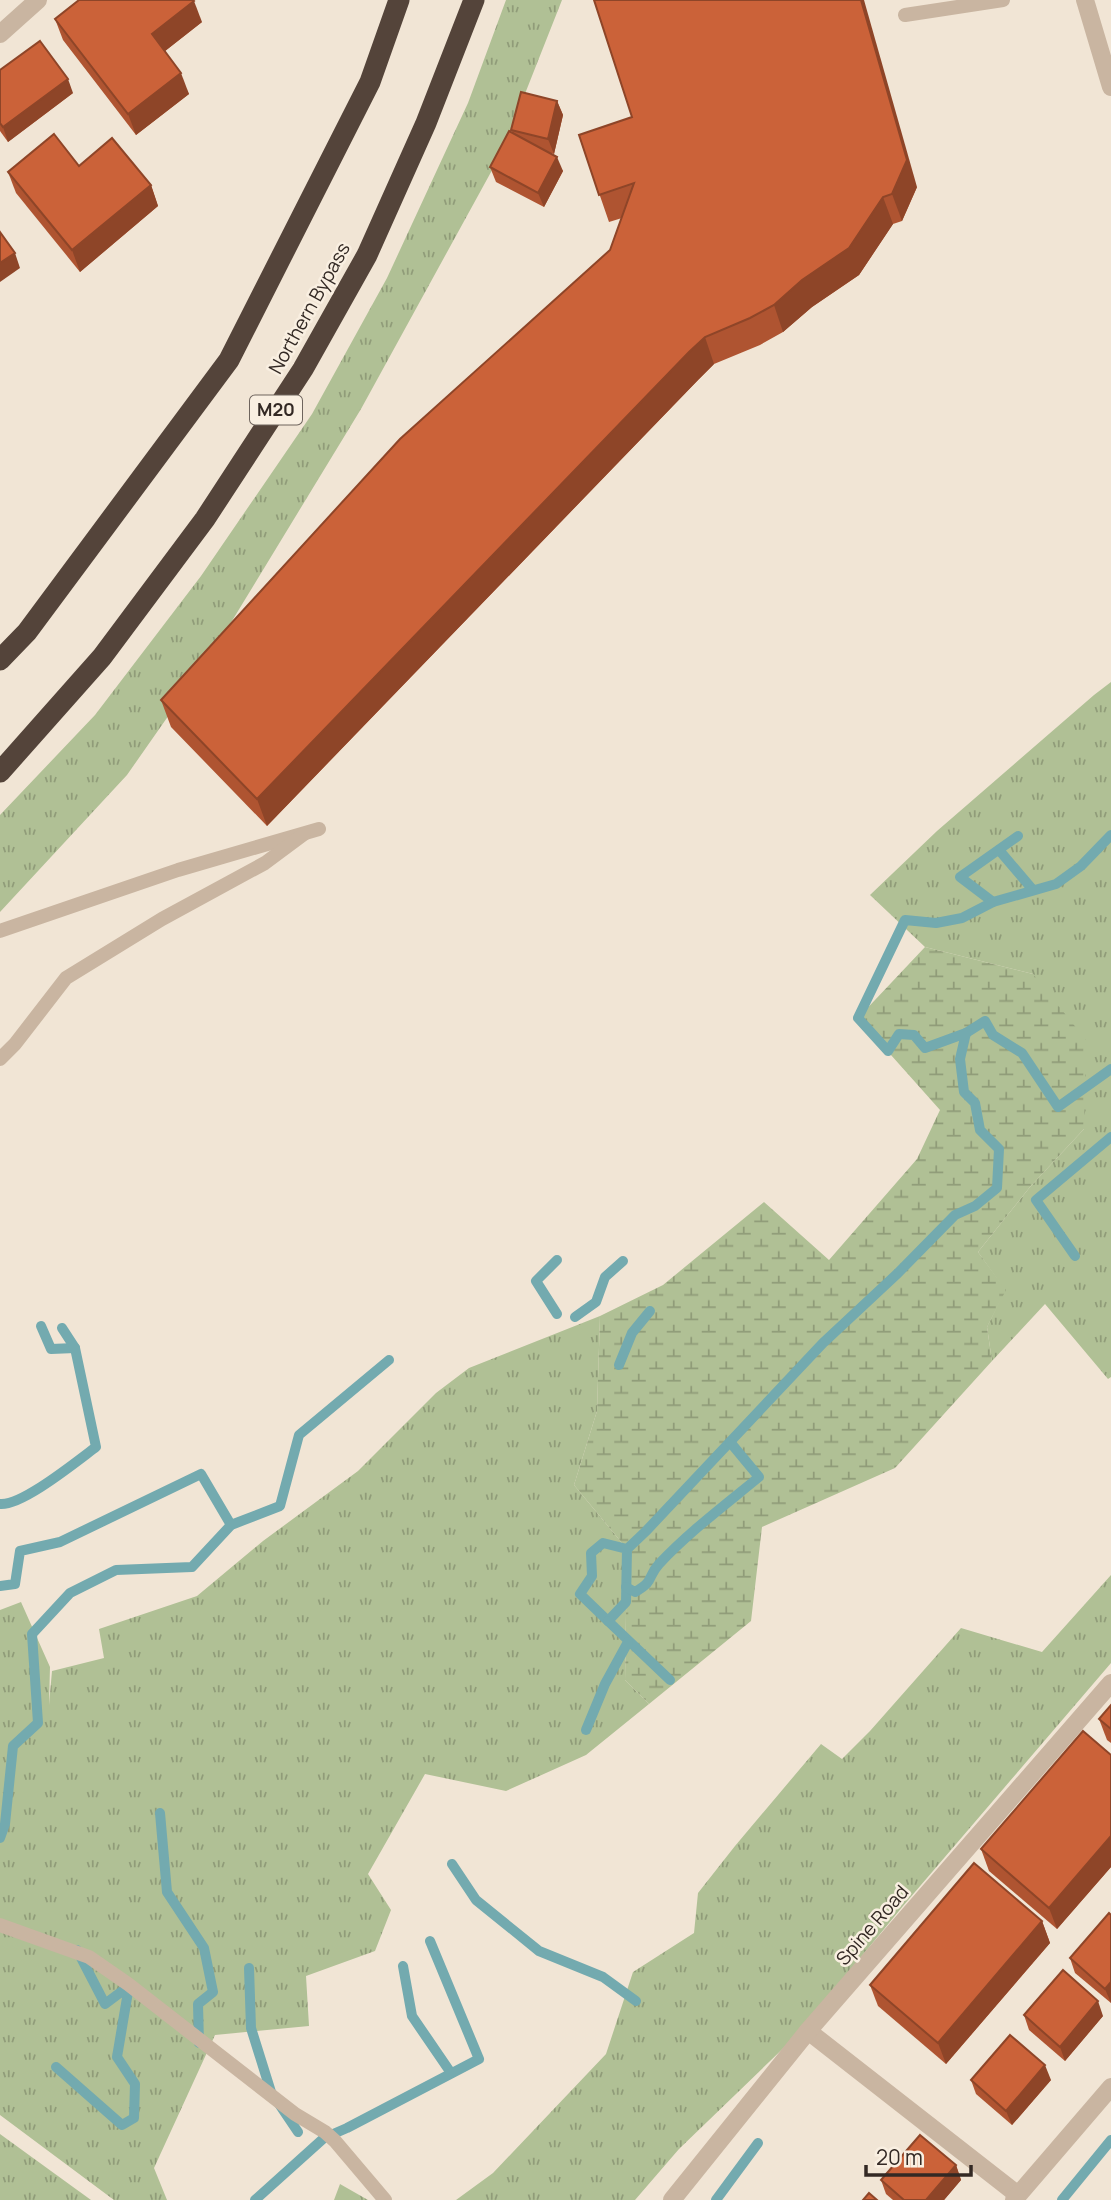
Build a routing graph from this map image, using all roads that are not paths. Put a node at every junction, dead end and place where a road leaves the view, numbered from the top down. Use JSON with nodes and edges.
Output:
{"nodes":[{"id":1,"x":38,"y":0,"type":"edge"},
{"id":2,"x":399,"y":0,"type":"edge"},
{"id":3,"x":474,"y":0,"type":"edge"},
{"id":4,"x":1003,"y":0,"type":"edge"},
{"id":5,"x":1085,"y":0,"type":"edge"},
{"id":6,"x":905,"y":15,"type":"dead end"},
{"id":7,"x":0,"y":34,"type":"edge"},
{"id":8,"x":1111,"y":87,"type":"edge"},
{"id":9,"x":0,"y":660,"type":"edge"},
{"id":10,"x":0,"y":772,"type":"edge"},
{"id":11,"x":319,"y":829,"type":"dead end"},
{"id":12,"x":304,"y":834,"type":"junction"},
{"id":13,"x":0,"y":931,"type":"edge"},
{"id":14,"x":0,"y":1059,"type":"edge"},
{"id":15,"x":1111,"y":1683,"type":"edge"},
{"id":16,"x":0,"y":1926,"type":"edge"},
{"id":17,"x":808,"y":2031,"type":"junction"},
{"id":18,"x":1111,"y":2087,"type":"edge"},
{"id":19,"x":1016,"y":2198,"type":"edge"},
{"id":20,"x":385,"y":2200,"type":"edge"},
{"id":21,"x":672,"y":2200,"type":"edge"}],
"edges":[{"from":1,"to":7,"type":"street"},
{"from":2,"to":9,"type":"highway"},
{"from":3,"to":10,"type":"highway","name":"Northern Bypass","number":"M20"},
{"from":4,"to":6,"type":"lane"},
{"from":5,"to":8,"type":"street"},
{"from":11,"to":12,"type":"lane"},
{"from":12,"to":13,"type":"lane"},
{"from":12,"to":14,"type":"lane"},
{"from":15,"to":17,"type":"street","name":"Spine Road"},
{"from":16,"to":20,"type":"lane"},
{"from":17,"to":19,"type":"street"},
{"from":17,"to":21,"type":"street","name":"Spine Road"},
{"from":18,"to":19,"type":"street"}]}
